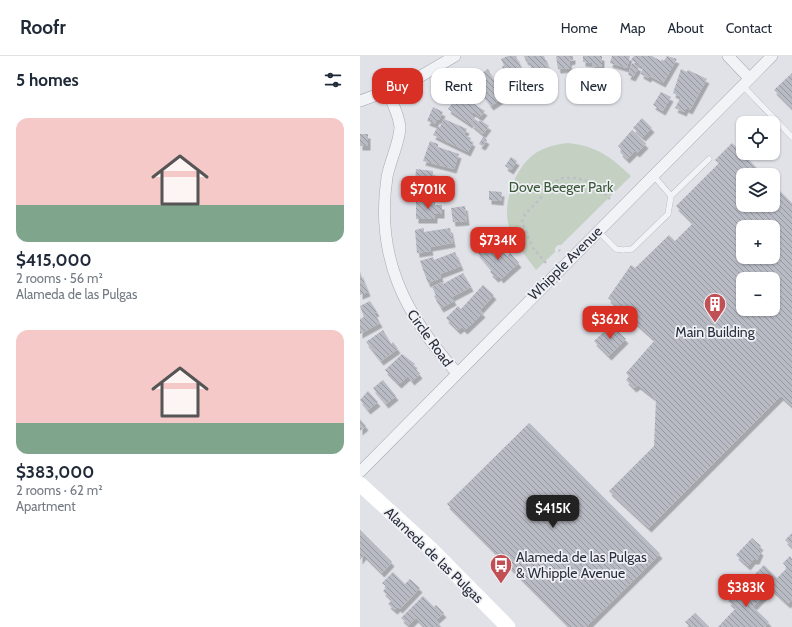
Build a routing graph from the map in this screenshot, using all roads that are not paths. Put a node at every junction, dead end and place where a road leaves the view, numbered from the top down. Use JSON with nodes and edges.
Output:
{"nodes":[{"id":1,"x":455,"y":56,"type":"edge"},
{"id":2,"x":728,"y":56,"type":"edge"},
{"id":3,"x":772,"y":56,"type":"edge"},
{"id":4,"x":423,"y":75,"type":"edge"},
{"id":5,"x":746,"y":82,"type":"junction"},
{"id":6,"x":372,"y":97,"type":"edge"},
{"id":7,"x":360,"y":101,"type":"edge"},
{"id":8,"x":392,"y":104,"type":"edge"},
{"id":9,"x":792,"y":137,"type":"edge"},
{"id":10,"x":709,"y":159,"type":"dead end"},
{"id":11,"x":653,"y":175,"type":"junction"},
{"id":12,"x":671,"y":196,"type":"junction"},
{"id":13,"x":598,"y":231,"type":"junction"},
{"id":14,"x":457,"y":373,"type":"junction"},
{"id":15,"x":360,"y":472,"type":"edge"},
{"id":16,"x":360,"y":484,"type":"edge"},
{"id":17,"x":508,"y":627,"type":"edge"}],
"edges":[{"from":1,"to":4,"type":"street"},
{"from":2,"to":5,"type":"street"},
{"from":3,"to":5,"type":"street","name":"Whipple Avenue"},
{"from":5,"to":9,"type":"lane"},
{"from":5,"to":11,"type":"street","name":"Whipple Avenue"},
{"from":6,"to":7,"type":"street"},
{"from":8,"to":14,"type":"street","name":"Circle Road"},
{"from":10,"to":12,"type":"lane"},
{"from":11,"to":12,"type":"lane"},
{"from":11,"to":13,"type":"street","name":"Whipple Avenue"},
{"from":12,"to":13,"type":"lane"},
{"from":13,"to":14,"type":"street","name":"Whipple Avenue"},
{"from":14,"to":15,"type":"street","name":"Whipple Avenue"},
{"from":16,"to":17,"type":"main road","name":"Alameda de las Pulgas"}]}
